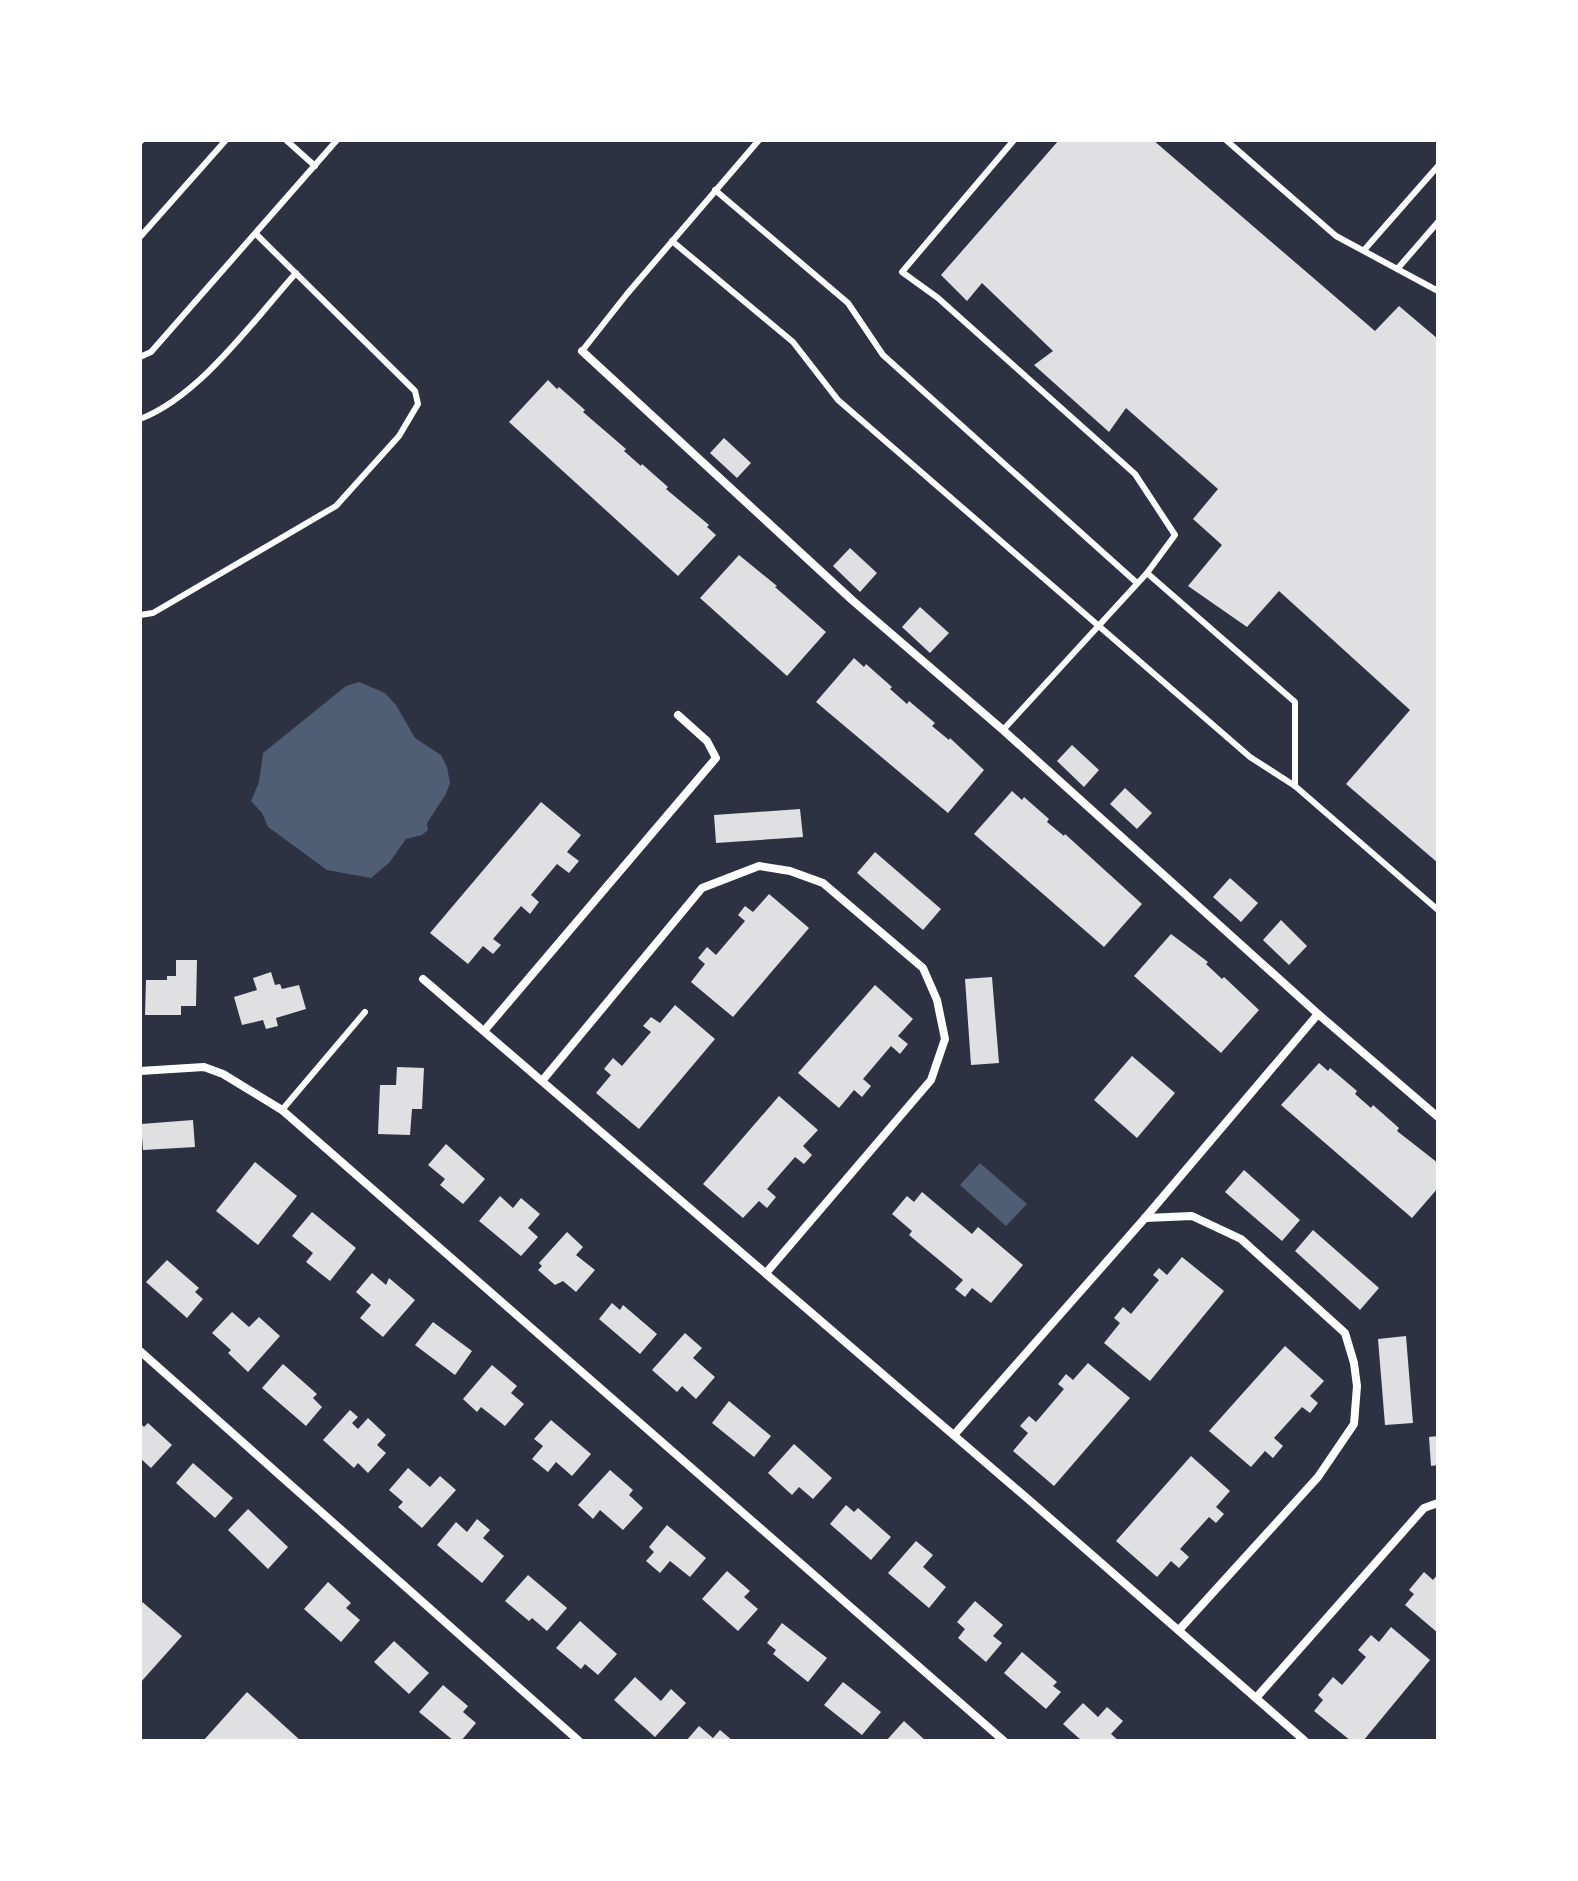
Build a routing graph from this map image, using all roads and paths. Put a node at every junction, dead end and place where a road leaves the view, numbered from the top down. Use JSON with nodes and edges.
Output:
{"nodes":[{"id":1,"x":226,"y":140,"type":"edge"},
{"id":2,"x":286,"y":140,"type":"edge"},
{"id":3,"x":337,"y":140,"type":"edge"},
{"id":4,"x":759,"y":140,"type":"edge"},
{"id":5,"x":1014,"y":140,"type":"edge"},
{"id":6,"x":1226,"y":140,"type":"edge"},
{"id":7,"x":315,"y":166,"type":"junction"},
{"id":8,"x":1438,"y":166,"type":"edge"},
{"id":9,"x":715,"y":190,"type":"junction"},
{"id":10,"x":1438,"y":222,"type":"edge"},
{"id":11,"x":256,"y":234,"type":"junction"},
{"id":12,"x":140,"y":237,"type":"edge"},
{"id":13,"x":672,"y":241,"type":"junction"},
{"id":14,"x":1365,"y":249,"type":"junction"},
{"id":15,"x":1399,"y":267,"type":"junction"},
{"id":16,"x":296,"y":273,"type":"junction"},
{"id":17,"x":1438,"y":291,"type":"edge"},
{"id":18,"x":582,"y":351,"type":"joint"},
{"id":19,"x":140,"y":357,"type":"edge"},
{"id":20,"x":140,"y":419,"type":"edge"},
{"id":21,"x":1147,"y":573,"type":"junction"},
{"id":22,"x":1137,"y":583,"type":"junction"},
{"id":23,"x":140,"y":615,"type":"edge"},
{"id":24,"x":1099,"y":625,"type":"junction"},
{"id":25,"x":678,"y":715,"type":"dead end"},
{"id":26,"x":1003,"y":730,"type":"junction"},
{"id":27,"x":1295,"y":786,"type":"junction"},
{"id":28,"x":1438,"y":910,"type":"edge"},
{"id":29,"x":423,"y":979,"type":"dead end"},
{"id":30,"x":365,"y":1012,"type":"dead end"},
{"id":31,"x":1318,"y":1014,"type":"junction"},
{"id":32,"x":484,"y":1031,"type":"junction"},
{"id":33,"x":140,"y":1071,"type":"edge"},
{"id":34,"x":542,"y":1081,"type":"junction"},
{"id":35,"x":282,"y":1110,"type":"junction"},
{"id":36,"x":1438,"y":1117,"type":"edge"},
{"id":37,"x":1145,"y":1218,"type":"junction"},
{"id":38,"x":766,"y":1273,"type":"junction"},
{"id":39,"x":140,"y":1351,"type":"edge"},
{"id":40,"x":954,"y":1435,"type":"junction"},
{"id":41,"x":1438,"y":1503,"type":"edge"},
{"id":42,"x":1179,"y":1630,"type":"junction"},
{"id":43,"x":1256,"y":1698,"type":"junction"},
{"id":44,"x":579,"y":1741,"type":"edge"},
{"id":45,"x":1004,"y":1741,"type":"edge"},
{"id":46,"x":1305,"y":1741,"type":"edge"}],
"edges":[{"from":1,"to":12,"type":"lane"},
{"from":2,"to":7,"type":"lane"},
{"from":3,"to":7,"type":"lane"},
{"from":4,"to":9,"type":"lane"},
{"from":5,"to":21,"type":"lane"},
{"from":6,"to":14,"type":"lane"},
{"from":7,"to":11,"type":"lane"},
{"from":8,"to":14,"type":"lane"},
{"from":9,"to":13,"type":"lane"},
{"from":9,"to":22,"type":"lane"},
{"from":10,"to":15,"type":"lane"},
{"from":11,"to":16,"type":"lane"},
{"from":11,"to":19,"type":"lane"},
{"from":13,"to":18,"type":"lane"},
{"from":13,"to":24,"type":"lane"},
{"from":14,"to":15,"type":"lane"},
{"from":15,"to":17,"type":"lane"},
{"from":16,"to":20,"type":"lane"},
{"from":16,"to":23,"type":"lane"},
{"from":18,"to":26,"type":"street"},
{"from":21,"to":22,"type":"lane"},
{"from":21,"to":27,"type":"lane"},
{"from":22,"to":24,"type":"lane"},
{"from":24,"to":26,"type":"lane"},
{"from":24,"to":27,"type":"lane"},
{"from":25,"to":32,"type":"street"},
{"from":26,"to":31,"type":"street"},
{"from":27,"to":28,"type":"lane"},
{"from":29,"to":32,"type":"street"},
{"from":30,"to":35,"type":"lane"},
{"from":31,"to":36,"type":"street"},
{"from":31,"to":37,"type":"street"},
{"from":32,"to":34,"type":"street"},
{"from":33,"to":35,"type":"street"},
{"from":34,"to":38,"type":"street"},
{"from":34,"to":38,"type":"street"},
{"from":35,"to":45,"type":"street"},
{"from":37,"to":40,"type":"street"},
{"from":37,"to":42,"type":"street"},
{"from":38,"to":40,"type":"street"},
{"from":39,"to":44,"type":"street"},
{"from":40,"to":42,"type":"street"},
{"from":41,"to":43,"type":"street"},
{"from":42,"to":43,"type":"street"},
{"from":43,"to":46,"type":"street"}]}
